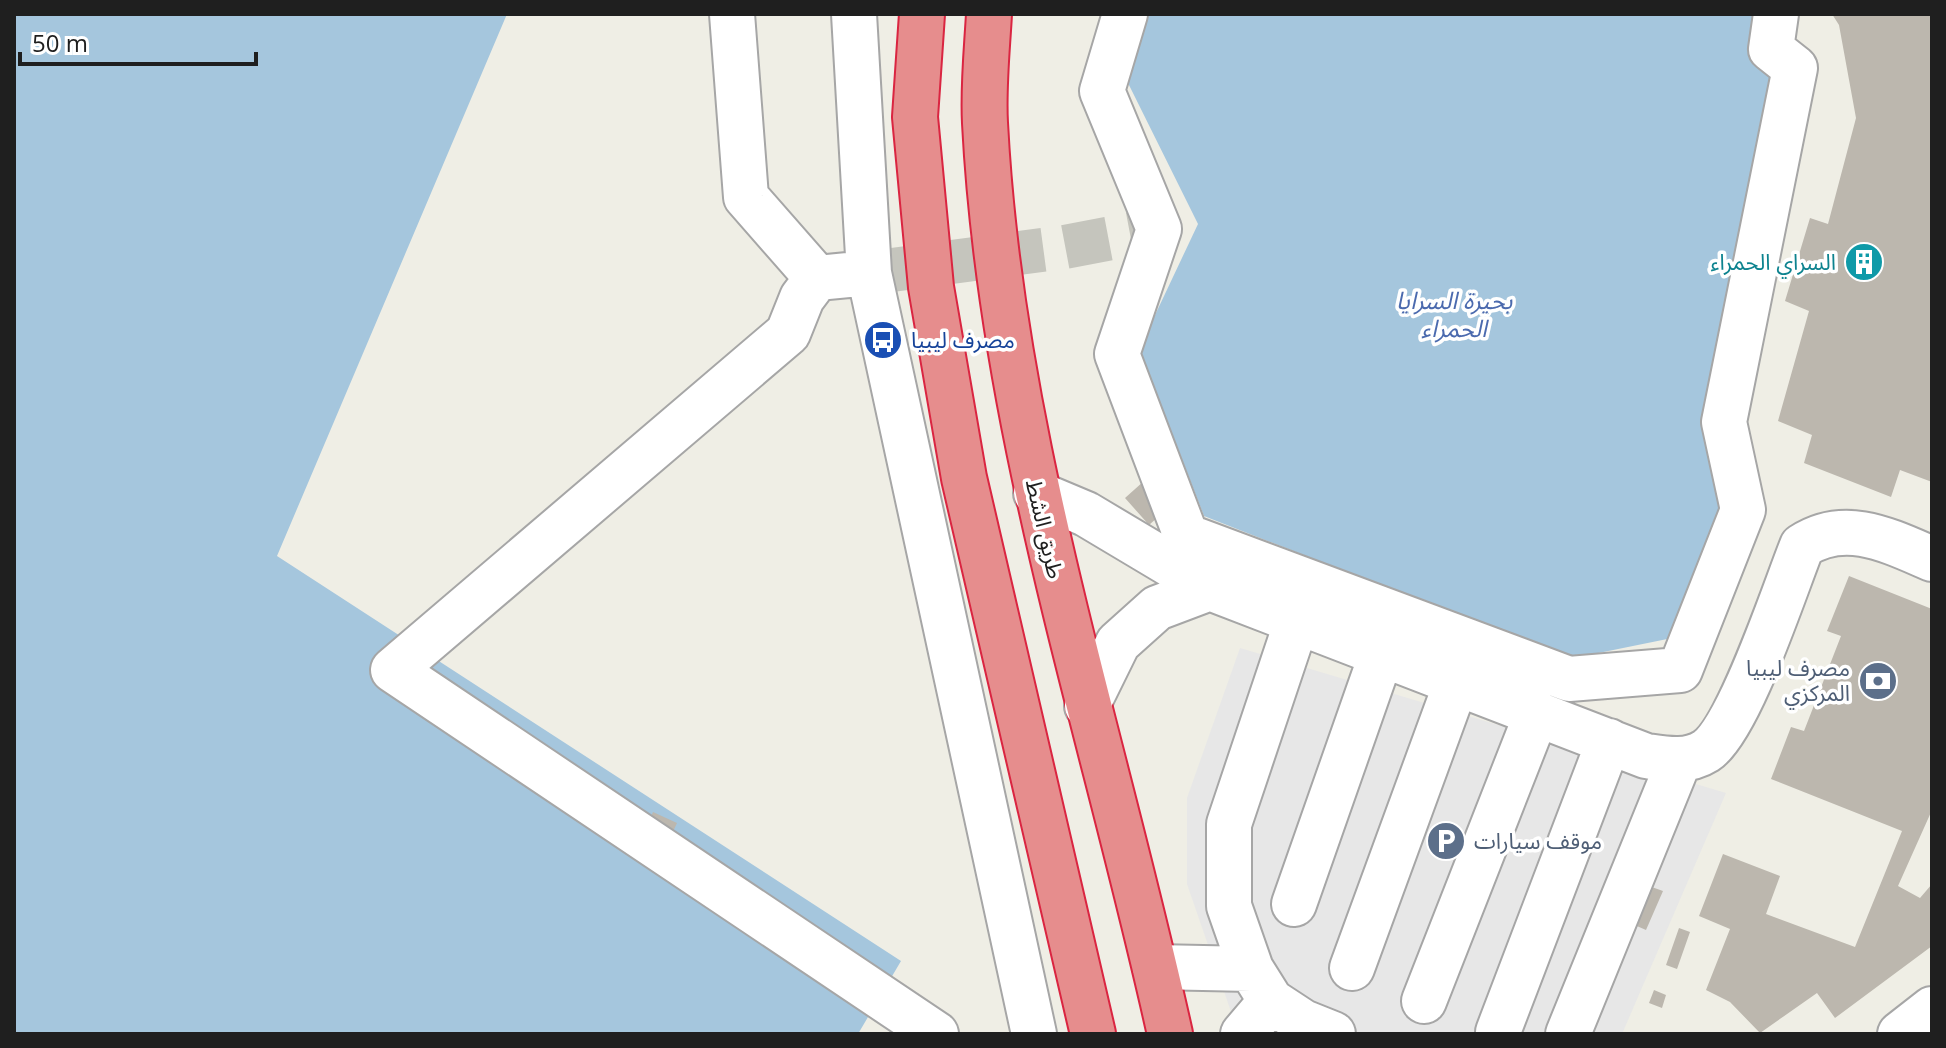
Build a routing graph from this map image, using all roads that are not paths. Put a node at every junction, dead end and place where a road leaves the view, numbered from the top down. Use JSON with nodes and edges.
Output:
{"nodes":[{"id":1,"x":732,"y":14,"type":"edge"},
{"id":2,"x":854,"y":14,"type":"edge"},
{"id":3,"x":922,"y":14,"type":"edge"},
{"id":4,"x":989,"y":14,"type":"edge"},
{"id":5,"x":1125,"y":14,"type":"edge"},
{"id":6,"x":1776,"y":14,"type":"edge"},
{"id":7,"x":869,"y":273,"type":"junction"},
{"id":8,"x":817,"y":278,"type":"junction"},
{"id":9,"x":1036,"y":493,"type":"junction"},
{"id":10,"x":1932,"y":559,"type":"edge"},
{"id":11,"x":1210,"y":588,"type":"junction"},
{"id":12,"x":1297,"y":621,"type":"junction"},
{"id":13,"x":1382,"y":653,"type":"junction"},
{"id":14,"x":1457,"y":681,"type":"junction"},
{"id":15,"x":1087,"y":706,"type":"junction"},
{"id":16,"x":1537,"y":713,"type":"junction"},
{"id":17,"x":1609,"y":741,"type":"junction"},
{"id":18,"x":1679,"y":761,"type":"junction"},
{"id":19,"x":1294,"y":904,"type":"dead end"},
{"id":20,"x":1155,"y":967,"type":"junction"},
{"id":21,"x":1352,"y":968,"type":"dead end"},
{"id":22,"x":1261,"y":985,"type":"junction"},
{"id":23,"x":1424,"y":1001,"type":"dead end"},
{"id":24,"x":1498,"y":1032,"type":"dead end"},
{"id":25,"x":936,"y":1034,"type":"edge"},
{"id":26,"x":1034,"y":1034,"type":"edge"},
{"id":27,"x":1093,"y":1034,"type":"edge"},
{"id":28,"x":1170,"y":1034,"type":"edge"},
{"id":29,"x":1243,"y":1034,"type":"edge"},
{"id":30,"x":1333,"y":1034,"type":"edge"},
{"id":31,"x":1568,"y":1034,"type":"edge"}],
"edges":[{"from":1,"to":8,"type":"street"},
{"from":2,"to":7,"type":"street"},
{"from":3,"to":27,"type":"highway"},
{"from":4,"to":9,"type":"highway","name":"طريق الشط"},
{"from":5,"to":6,"type":"street"},
{"from":7,"to":8,"type":"street"},
{"from":7,"to":26,"type":"street"},
{"from":8,"to":25,"type":"street"},
{"from":9,"to":11,"type":"street"},
{"from":9,"to":15,"type":"highway","name":"طريق الشط"},
{"from":10,"to":18,"type":"street"},
{"from":11,"to":12,"type":"street"},
{"from":11,"to":15,"type":"street"},
{"from":12,"to":13,"type":"street"},
{"from":12,"to":22,"type":"street"},
{"from":13,"to":14,"type":"street"},
{"from":13,"to":19,"type":"street"},
{"from":14,"to":16,"type":"street"},
{"from":14,"to":21,"type":"street"},
{"from":15,"to":20,"type":"highway","name":"طريق الشط"},
{"from":16,"to":17,"type":"street"},
{"from":16,"to":23,"type":"street"},
{"from":17,"to":18,"type":"street"},
{"from":17,"to":24,"type":"street"},
{"from":18,"to":31,"type":"street"},
{"from":20,"to":22,"type":"street"},
{"from":20,"to":28,"type":"highway","name":"طريق الشط"},
{"from":22,"to":29,"type":"street"},
{"from":22,"to":30,"type":"street"}]}
